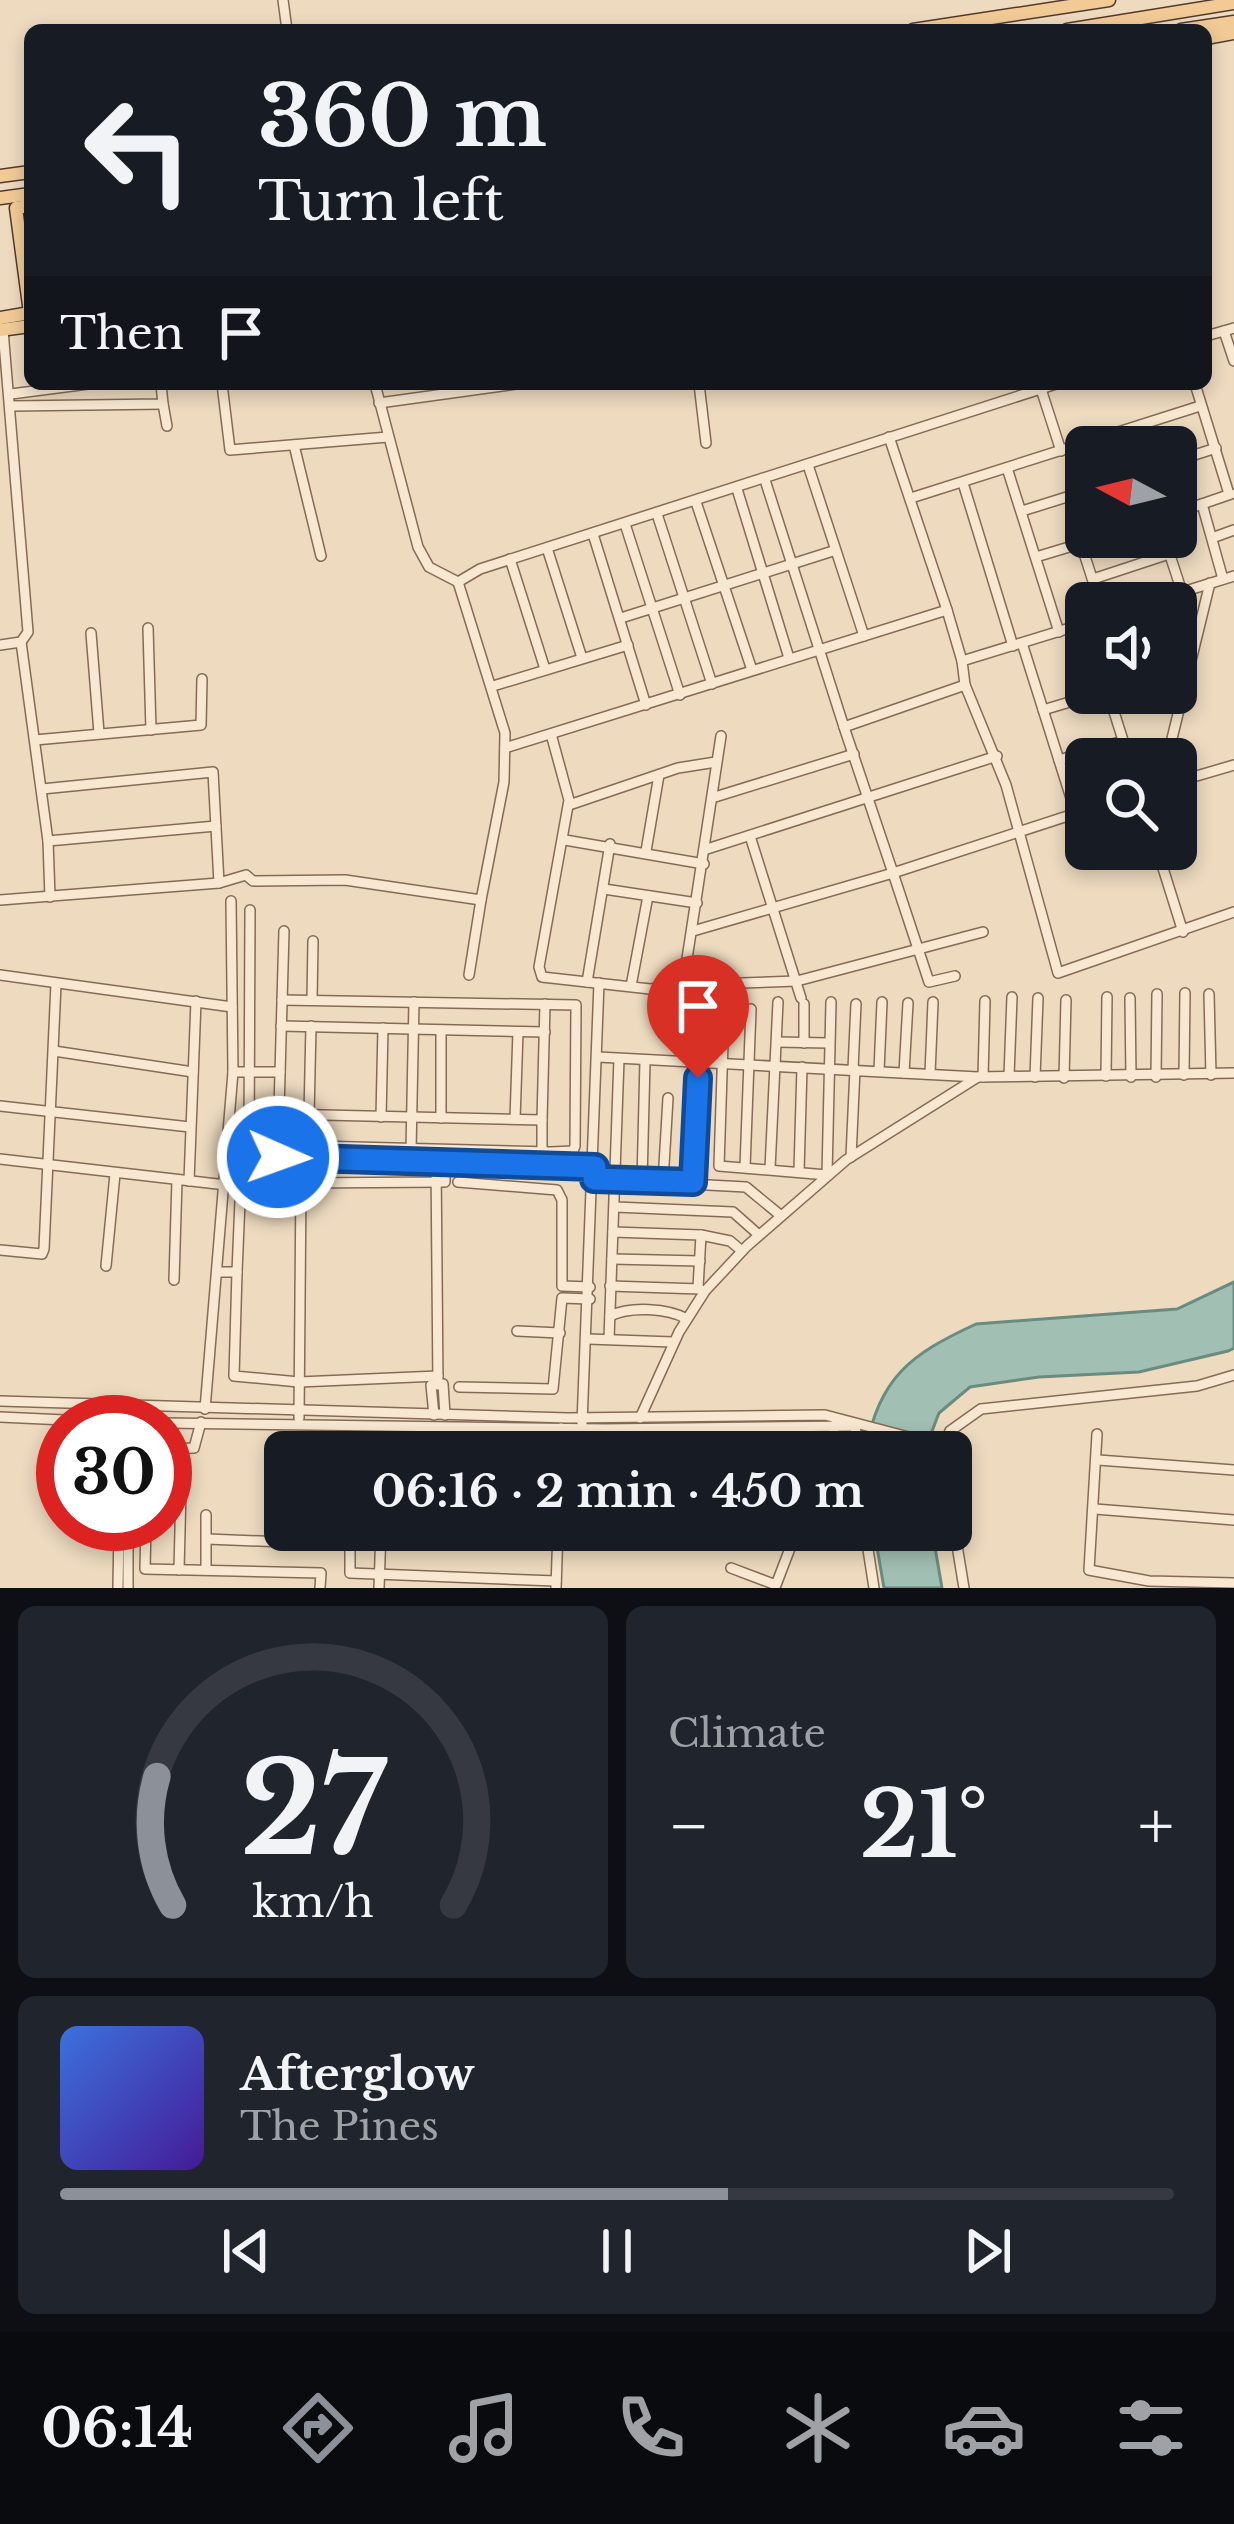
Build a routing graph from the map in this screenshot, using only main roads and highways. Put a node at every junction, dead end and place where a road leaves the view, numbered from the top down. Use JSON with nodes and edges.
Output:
{"nodes":[{"id":1,"x":1109,"y":0,"type":"edge"},
{"id":2,"x":1234,"y":3,"type":"edge"},
{"id":3,"x":952,"y":24,"type":"edge"},
{"id":4,"x":1104,"y":24,"type":"edge"},
{"id":5,"x":23,"y":207,"type":"edge"},
{"id":6,"x":0,"y":211,"type":"edge"}],
"edges":[{"from":1,"to":3,"type":"main road"},
{"from":2,"to":4,"type":"main road"},
{"from":5,"to":6,"type":"main road"}]}
